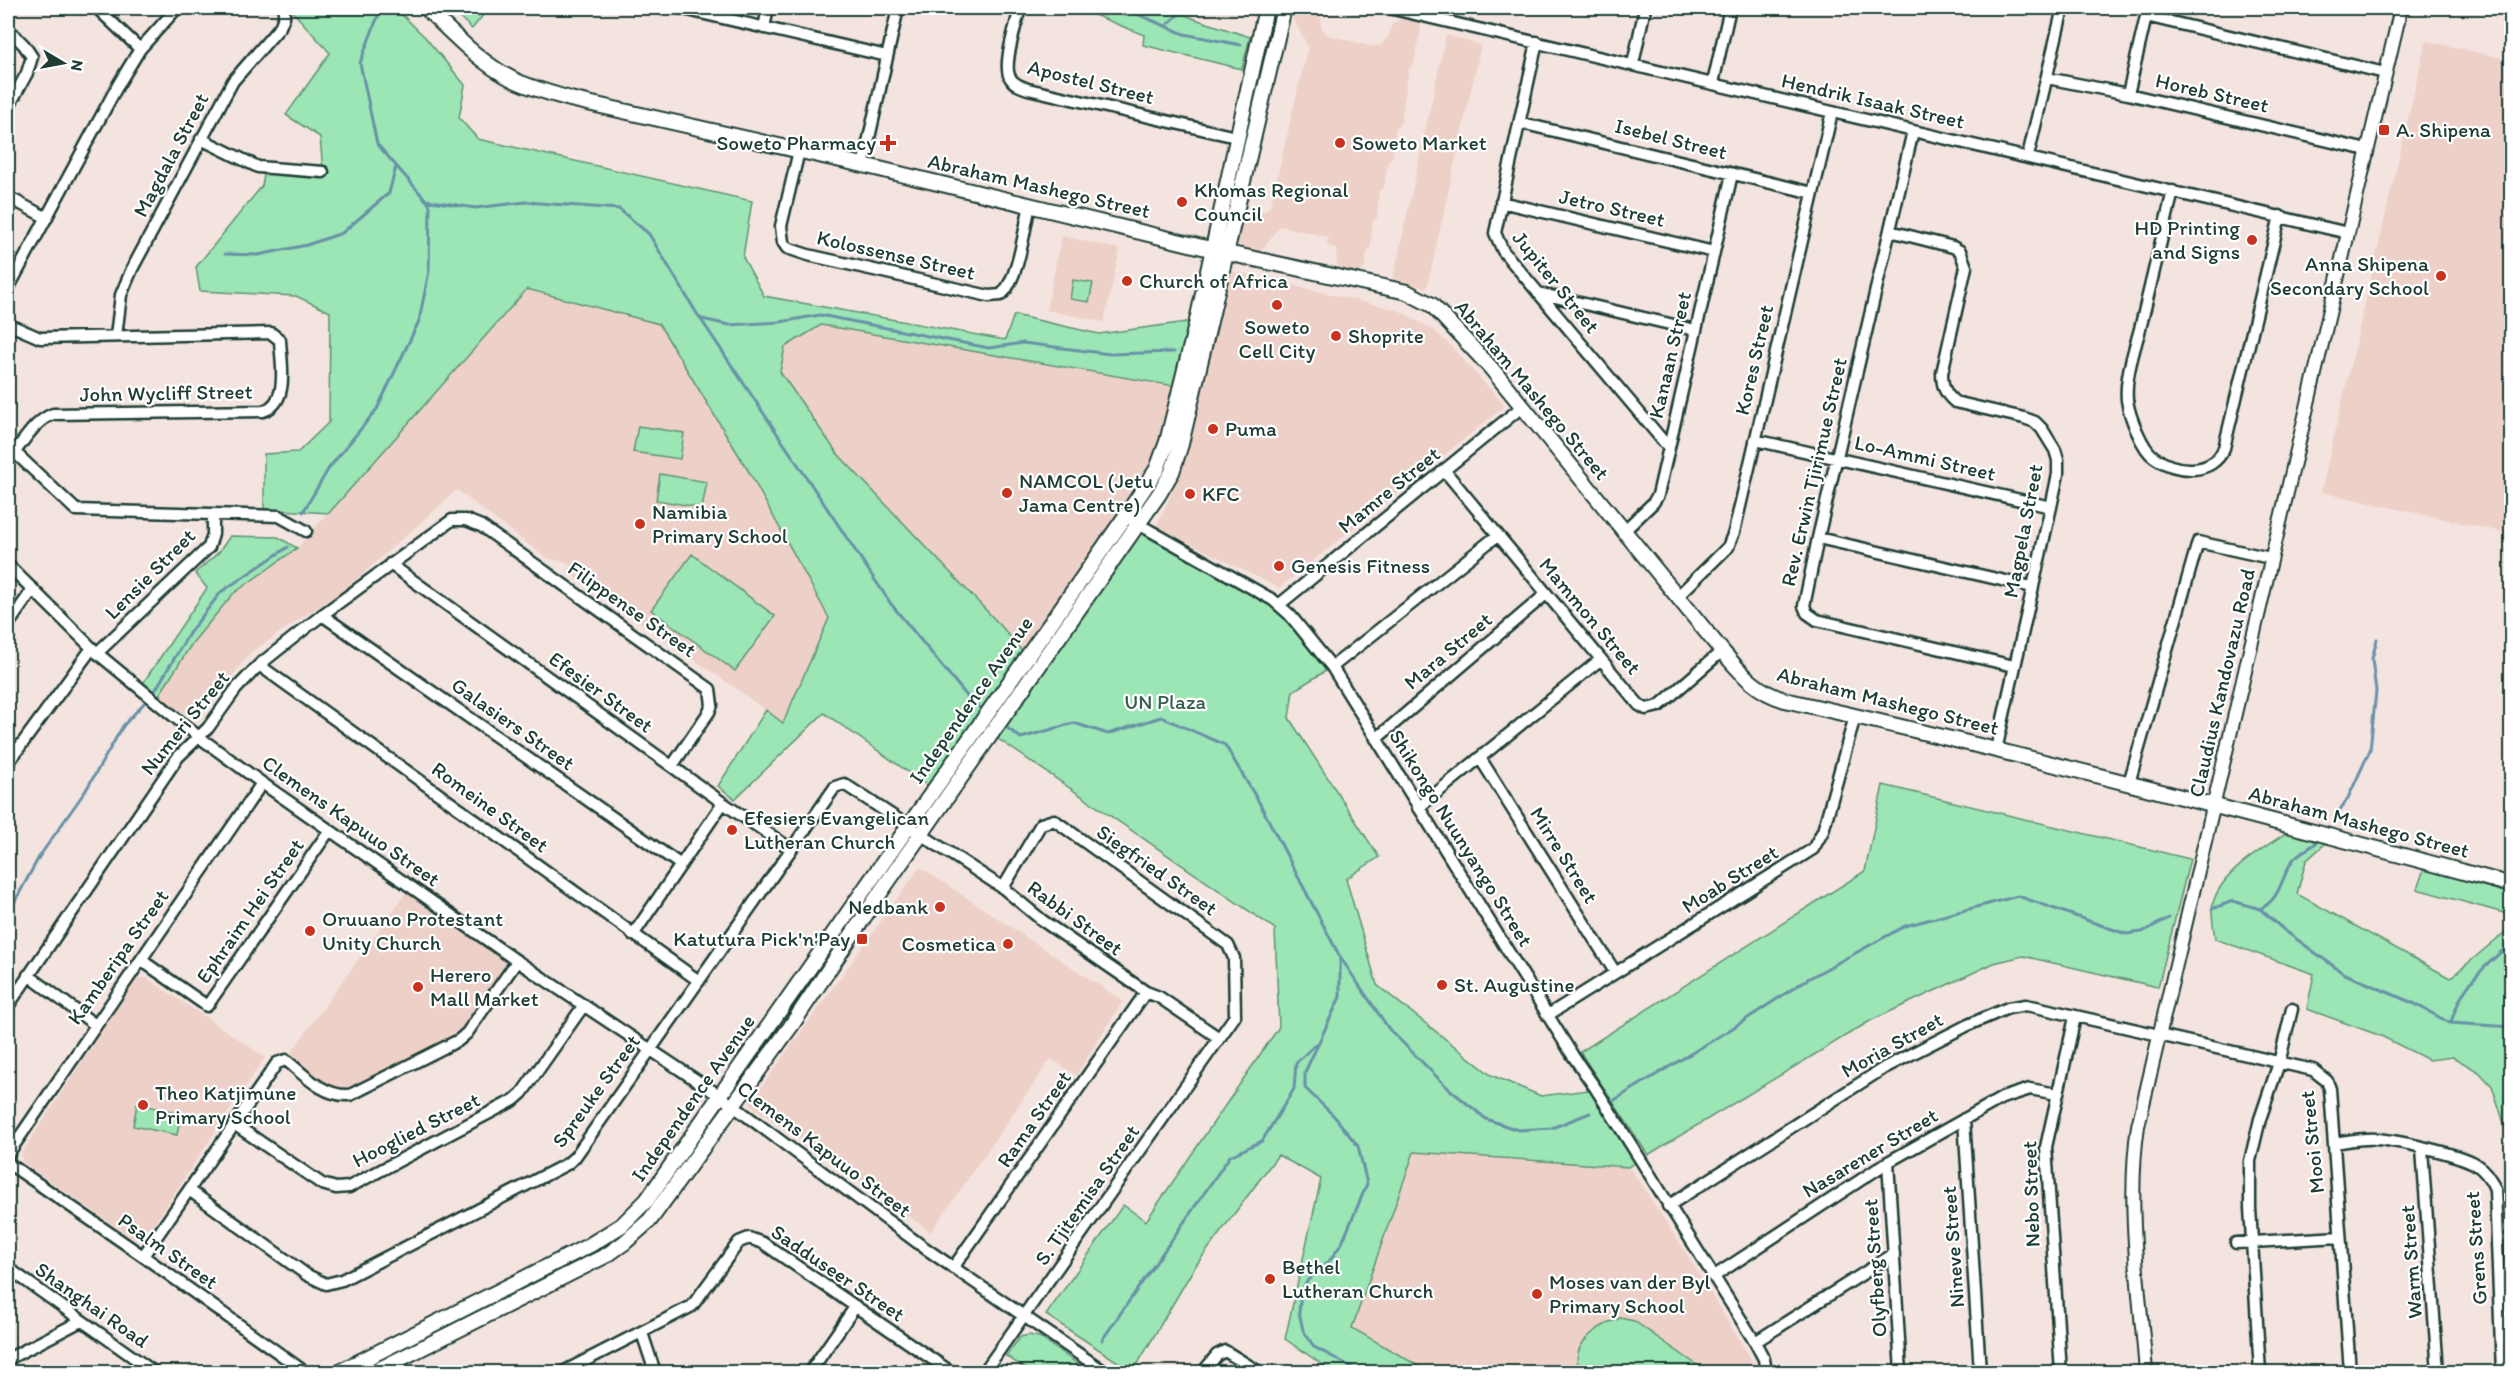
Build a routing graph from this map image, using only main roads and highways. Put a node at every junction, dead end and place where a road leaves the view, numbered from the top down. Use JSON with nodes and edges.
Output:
{"nodes":[{"id":1,"x":426,"y":8,"type":"edge"},
{"id":2,"x":1266,"y":8,"type":"edge"},
{"id":3,"x":1275,"y":8,"type":"edge"},
{"id":4,"x":1284,"y":8,"type":"edge"},
{"id":5,"x":1238,"y":131,"type":"junction"},
{"id":6,"x":1212,"y":249,"type":"junction"},
{"id":7,"x":1227,"y":253,"type":"junction"},
{"id":8,"x":914,"y":831,"type":"junction"},
{"id":9,"x":2511,"y":885,"type":"edge"},
{"id":10,"x":339,"y":1372,"type":"edge"},
{"id":11,"x":374,"y":1372,"type":"edge"}],
"edges":[{"from":1,"to":6,"type":"main road","name":"Abraham Mashego Street"},
{"from":2,"to":5,"type":"main road","name":"Independence Avenue"},
{"from":3,"to":5,"type":"main road"},
{"from":4,"to":7,"type":"main road","name":"Independence Avenue"},
{"from":5,"to":6,"type":"main road","name":"Independence Avenue"},
{"from":6,"to":7,"type":"main road","name":"Abraham Mashego Street"},
{"from":6,"to":8,"type":"main road","name":"Independence Avenue"},
{"from":7,"to":8,"type":"main road","name":"Independence Avenue"},
{"from":7,"to":9,"type":"main road","name":"Abraham Mashego Street"},
{"from":8,"to":10,"type":"main road","name":"Independence Avenue"},
{"from":8,"to":11,"type":"main road","name":"Independence Avenue"}]}
